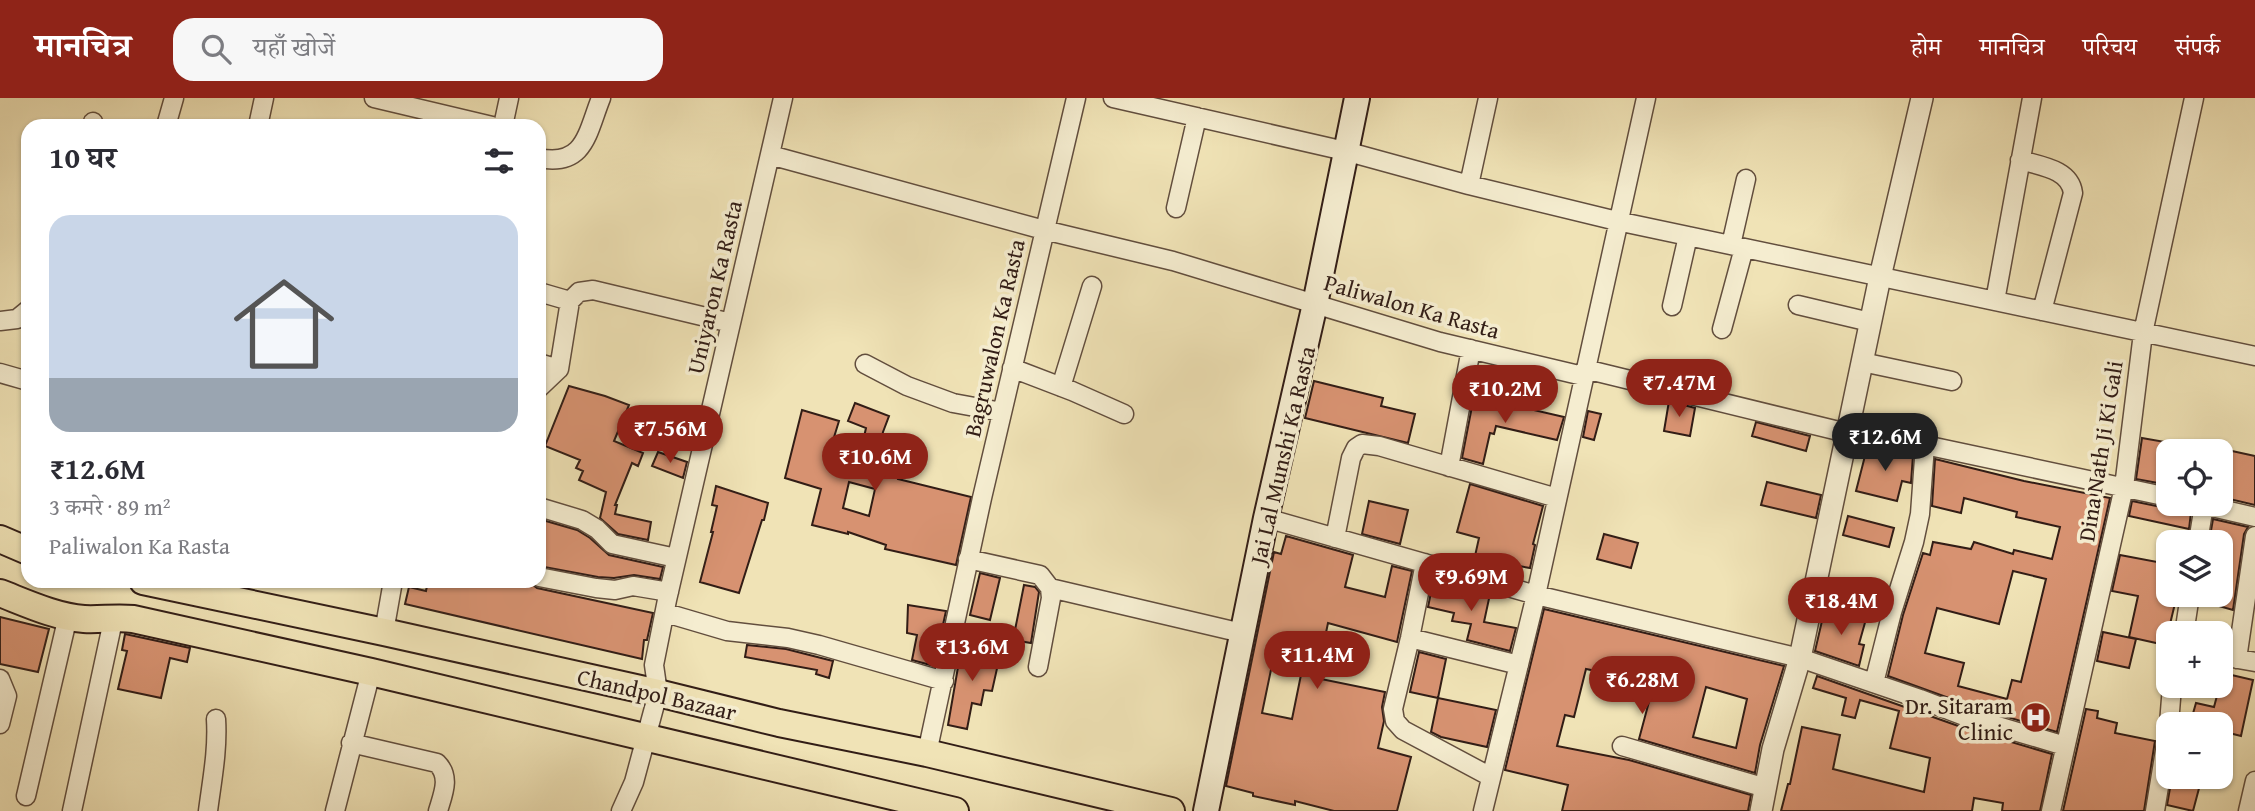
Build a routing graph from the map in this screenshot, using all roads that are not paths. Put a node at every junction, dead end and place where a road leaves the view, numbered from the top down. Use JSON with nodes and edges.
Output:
{"nodes":[{"id":1,"x":174,"y":98,"type":"edge"},
{"id":2,"x":264,"y":98,"type":"edge"},
{"id":3,"x":374,"y":98,"type":"edge"},
{"id":4,"x":509,"y":98,"type":"edge"},
{"id":5,"x":601,"y":98,"type":"edge"},
{"id":6,"x":783,"y":98,"type":"edge"},
{"id":7,"x":1076,"y":98,"type":"edge"},
{"id":8,"x":1113,"y":98,"type":"edge"},
{"id":9,"x":1357,"y":98,"type":"edge"},
{"id":10,"x":1488,"y":98,"type":"edge"},
{"id":11,"x":1646,"y":98,"type":"edge"},
{"id":12,"x":2032,"y":98,"type":"edge"},
{"id":13,"x":2194,"y":98,"type":"edge"},
{"id":14,"x":1917,"y":99,"type":"edge"},
{"id":15,"x":1197,"y":117,"type":"junction"},
{"id":16,"x":168,"y":119,"type":"edge"},
{"id":17,"x":259,"y":119,"type":"edge"},
{"id":18,"x":462,"y":119,"type":"edge"},
{"id":19,"x":504,"y":119,"type":"edge"},
{"id":20,"x":1345,"y":151,"type":"junction"},
{"id":21,"x":770,"y":155,"type":"junction"},
{"id":22,"x":546,"y":159,"type":"edge"},
{"id":23,"x":2020,"y":160,"type":"junction"},
{"id":24,"x":1746,"y":179,"type":"dead end"},
{"id":25,"x":1469,"y":185,"type":"junction"},
{"id":26,"x":1176,"y":208,"type":"dead end"},
{"id":27,"x":1617,"y":221,"type":"junction"},
{"id":28,"x":1044,"y":230,"type":"junction"},
{"id":29,"x":1688,"y":236,"type":"junction"},
{"id":30,"x":1737,"y":247,"type":"junction"},
{"id":31,"x":1880,"y":277,"type":"junction"},
{"id":32,"x":1092,"y":286,"type":"dead end"},
{"id":33,"x":546,"y":294,"type":"edge"},
{"id":34,"x":570,"y":301,"type":"junction"},
{"id":35,"x":1995,"y":301,"type":"junction"},
{"id":36,"x":1315,"y":304,"type":"junction"},
{"id":37,"x":1798,"y":305,"type":"dead end"},
{"id":38,"x":1672,"y":306,"type":"dead end"},
{"id":39,"x":2042,"y":311,"type":"junction"},
{"id":40,"x":21,"y":315,"type":"edge"},
{"id":41,"x":0,"y":321,"type":"edge"},
{"id":42,"x":1871,"y":322,"type":"junction"},
{"id":43,"x":731,"y":323,"type":"junction"},
{"id":44,"x":1722,"y":329,"type":"dead end"},
{"id":45,"x":2143,"y":333,"type":"junction"},
{"id":46,"x":1472,"y":349,"type":"junction"},
{"id":47,"x":2255,"y":356,"type":"edge"},
{"id":48,"x":1862,"y":362,"type":"junction"},
{"id":49,"x":865,"y":364,"type":"dead end"},
{"id":50,"x":546,"y":365,"type":"edge"},
{"id":51,"x":1012,"y":368,"type":"junction"},
{"id":52,"x":559,"y":369,"type":"junction"},
{"id":53,"x":0,"y":373,"type":"edge"},
{"id":54,"x":1583,"y":376,"type":"junction"},
{"id":55,"x":21,"y":379,"type":"edge"},
{"id":56,"x":546,"y":381,"type":"edge"},
{"id":57,"x":1952,"y":381,"type":"dead end"},
{"id":58,"x":1061,"y":387,"type":"junction"},
{"id":59,"x":1002,"y":412,"type":"junction"},
{"id":60,"x":1124,"y":414,"type":"dead end"},
{"id":61,"x":1847,"y":433,"type":"junction"},
{"id":62,"x":1925,"y":445,"type":"junction"},
{"id":63,"x":1449,"y":467,"type":"junction"},
{"id":64,"x":2124,"y":487,"type":"junction"},
{"id":65,"x":2156,"y":494,"type":"edge"},
{"id":66,"x":1557,"y":498,"type":"junction"},
{"id":67,"x":546,"y":509,"type":"edge"},
{"id":68,"x":2233,"y":512,"type":"edge"},
{"id":69,"x":2255,"y":517,"type":"edge"},
{"id":70,"x":1266,"y":518,"type":"junction"},
{"id":71,"x":2255,"y":536,"type":"edge"},
{"id":72,"x":1335,"y":538,"type":"junction"},
{"id":73,"x":0,"y":539,"type":"edge"},
{"id":74,"x":21,"y":548,"type":"edge"},
{"id":75,"x":676,"y":558,"type":"junction"},
{"id":76,"x":968,"y":559,"type":"junction"},
{"id":77,"x":1425,"y":563,"type":"junction"},
{"id":78,"x":546,"y":578,"type":"edge"},
{"id":79,"x":176,"y":588,"type":"edge"},
{"id":80,"x":392,"y":588,"type":"edge"},
{"id":81,"x":1050,"y":588,"type":"junction"},
{"id":82,"x":669,"y":592,"type":"junction"},
{"id":83,"x":0,"y":593,"type":"edge"},
{"id":84,"x":1536,"y":595,"type":"junction"},
{"id":85,"x":666,"y":613,"type":"junction"},
{"id":86,"x":68,"y":616,"type":"junction"},
{"id":87,"x":114,"y":616,"type":"junction"},
{"id":88,"x":384,"y":632,"type":"junction"},
{"id":89,"x":1242,"y":633,"type":"junction"},
{"id":90,"x":1410,"y":638,"type":"junction"},
{"id":91,"x":1800,"y":658,"type":"junction"},
{"id":92,"x":2238,"y":659,"type":"edge"},
{"id":93,"x":1519,"y":665,"type":"junction"},
{"id":94,"x":1038,"y":667,"type":"dead end"},
{"id":95,"x":371,"y":672,"type":"junction"},
{"id":96,"x":0,"y":679,"type":"edge"},
{"id":97,"x":944,"y":681,"type":"junction"},
{"id":98,"x":1874,"y":683,"type":"junction"},
{"id":99,"x":658,"y":693,"type":"junction"},
{"id":100,"x":215,"y":719,"type":"dead end"},
{"id":101,"x":0,"y":724,"type":"edge"},
{"id":102,"x":647,"y":738,"type":"junction"},
{"id":103,"x":351,"y":743,"type":"junction"},
{"id":104,"x":1622,"y":746,"type":"dead end"},
{"id":105,"x":2066,"y":747,"type":"junction"},
{"id":106,"x":927,"y":753,"type":"junction"},
{"id":107,"x":1491,"y":777,"type":"junction"},
{"id":108,"x":2255,"y":780,"type":"edge"},
{"id":109,"x":1766,"y":788,"type":"junction"},
{"id":110,"x":2159,"y":789,"type":"edge"},
{"id":111,"x":26,"y":796,"type":"dead end"},
{"id":112,"x":917,"y":807,"type":"edge"},
{"id":113,"x":72,"y":811,"type":"edge"},
{"id":114,"x":208,"y":811,"type":"edge"},
{"id":115,"x":335,"y":811,"type":"edge"},
{"id":116,"x":438,"y":811,"type":"edge"},
{"id":117,"x":621,"y":811,"type":"edge"},
{"id":118,"x":955,"y":811,"type":"edge"},
{"id":119,"x":1171,"y":811,"type":"edge"},
{"id":120,"x":1206,"y":811,"type":"edge"},
{"id":121,"x":1483,"y":811,"type":"edge"},
{"id":122,"x":1761,"y":811,"type":"edge"},
{"id":123,"x":2051,"y":811,"type":"edge"},
{"id":124,"x":2155,"y":811,"type":"edge"},
{"id":125,"x":2248,"y":811,"type":"edge"}],
"edges":[{"from":1,"to":16,"type":"street"},
{"from":2,"to":17,"type":"street"},
{"from":3,"to":18,"type":"street"},
{"from":4,"to":19,"type":"street"},
{"from":5,"to":22,"type":"street"},
{"from":6,"to":21,"type":"street","name":"Uniyaron Ka Rasta"},
{"from":7,"to":28,"type":"street","name":"Bagruwalon Ka Rasta"},
{"from":8,"to":15,"type":"street"},
{"from":9,"to":20,"type":"main road","name":"Jai Lal Munshi Ka Rasta"},
{"from":10,"to":25,"type":"street"},
{"from":11,"to":27,"type":"street"},
{"from":12,"to":23,"type":"street"},
{"from":13,"to":45,"type":"street","name":"Dina Nath Ji Ki Gali"},
{"from":14,"to":31,"type":"street"},
{"from":15,"to":20,"type":"street"},
{"from":15,"to":26,"type":"street"},
{"from":20,"to":25,"type":"street"},
{"from":20,"to":36,"type":"main road","name":"Jai Lal Munshi Ka Rasta"},
{"from":21,"to":28,"type":"street","name":"Paliwalon Ka Rasta"},
{"from":21,"to":43,"type":"street","name":"Uniyaron Ka Rasta"},
{"from":23,"to":35,"type":"street"},
{"from":23,"to":39,"type":"street"},
{"from":24,"to":30,"type":"street"},
{"from":25,"to":27,"type":"street"},
{"from":27,"to":29,"type":"street"},
{"from":27,"to":54,"type":"street"},
{"from":28,"to":36,"type":"street","name":"Paliwalon Ka Rasta"},
{"from":28,"to":51,"type":"street","name":"Bagruwalon Ka Rasta"},
{"from":29,"to":30,"type":"street"},
{"from":29,"to":38,"type":"street"},
{"from":30,"to":31,"type":"street"},
{"from":30,"to":44,"type":"street"},
{"from":31,"to":35,"type":"street"},
{"from":31,"to":42,"type":"street"},
{"from":32,"to":58,"type":"street"},
{"from":33,"to":34,"type":"street"},
{"from":34,"to":43,"type":"street"},
{"from":34,"to":52,"type":"street"},
{"from":35,"to":39,"type":"street"},
{"from":36,"to":46,"type":"street","name":"Paliwalon Ka Rasta"},
{"from":36,"to":70,"type":"main road","name":"Jai Lal Munshi Ka Rasta"},
{"from":37,"to":42,"type":"street"},
{"from":39,"to":45,"type":"street"},
{"from":40,"to":41,"type":"street"},
{"from":42,"to":48,"type":"street"},
{"from":43,"to":75,"type":"street","name":"Uniyaron Ka Rasta"},
{"from":45,"to":47,"type":"street"},
{"from":45,"to":64,"type":"street","name":"Dina Nath Ji Ki Gali"},
{"from":46,"to":54,"type":"street","name":"Paliwalon Ka Rasta"},
{"from":46,"to":63,"type":"street"},
{"from":48,"to":57,"type":"street"},
{"from":48,"to":61,"type":"street"},
{"from":49,"to":59,"type":"street"},
{"from":50,"to":52,"type":"street"},
{"from":51,"to":58,"type":"street"},
{"from":51,"to":59,"type":"street","name":"Bagruwalon Ka Rasta"},
{"from":52,"to":56,"type":"street"},
{"from":53,"to":55,"type":"street"},
{"from":54,"to":61,"type":"street","name":"Paliwalon Ka Rasta"},
{"from":54,"to":66,"type":"street"},
{"from":58,"to":60,"type":"street"},
{"from":59,"to":76,"type":"street","name":"Bagruwalon Ka Rasta"},
{"from":61,"to":62,"type":"street","name":"Paliwalon Ka Rasta"},
{"from":61,"to":91,"type":"street"},
{"from":62,"to":64,"type":"street","name":"Paliwalon Ka Rasta"},
{"from":62,"to":98,"type":"street"},
{"from":63,"to":66,"type":"street"},
{"from":63,"to":72,"type":"street"},
{"from":64,"to":65,"type":"street","name":"Paliwalon Ka Rasta"},
{"from":64,"to":105,"type":"street","name":"Dina Nath Ji Ki Gali"},
{"from":66,"to":84,"type":"street"},
{"from":67,"to":75,"type":"street"},
{"from":68,"to":69,"type":"street"},
{"from":70,"to":72,"type":"street"},
{"from":70,"to":89,"type":"main road","name":"Jai Lal Munshi Ka Rasta"},
{"from":71,"to":92,"type":"street"},
{"from":72,"to":77,"type":"street"},
{"from":73,"to":74,"type":"main road"},
{"from":75,"to":82,"type":"street","name":"Uniyaron Ka Rasta"},
{"from":76,"to":81,"type":"street"},
{"from":76,"to":97,"type":"street","name":"Bagruwalon Ka Rasta"},
{"from":77,"to":84,"type":"street"},
{"from":77,"to":90,"type":"street"},
{"from":78,"to":82,"type":"street"},
{"from":79,"to":88,"type":"main road","name":"Chandpol Bazaar"},
{"from":80,"to":88,"type":"street"},
{"from":81,"to":89,"type":"street"},
{"from":81,"to":94,"type":"street"},
{"from":82,"to":85,"type":"street","name":"Uniyaron Ka Rasta"},
{"from":83,"to":86,"type":"main road","name":"Chandpol Bazaar"},
{"from":84,"to":91,"type":"street"},
{"from":84,"to":93,"type":"street"},
{"from":85,"to":97,"type":"street"},
{"from":85,"to":99,"type":"street","name":"Uniyaron Ka Rasta"},
{"from":86,"to":87,"type":"main road","name":"Chandpol Bazaar"},
{"from":86,"to":111,"type":"street"},
{"from":87,"to":95,"type":"main road","name":"Chandpol Bazaar"},
{"from":87,"to":113,"type":"street"},
{"from":88,"to":99,"type":"main road","name":"Chandpol Bazaar"},
{"from":89,"to":120,"type":"main road","name":"Jai Lal Munshi Ka Rasta"},
{"from":90,"to":93,"type":"street"},
{"from":90,"to":107,"type":"street"},
{"from":91,"to":98,"type":"street"},
{"from":91,"to":109,"type":"street"},
{"from":93,"to":107,"type":"street"},
{"from":95,"to":102,"type":"main road","name":"Chandpol Bazaar"},
{"from":95,"to":103,"type":"street"},
{"from":96,"to":101,"type":"street"},
{"from":97,"to":106,"type":"street","name":"Bagruwalon Ka Rasta"},
{"from":98,"to":105,"type":"street"},
{"from":99,"to":102,"type":"street","name":"Uniyaron Ka Rasta"},
{"from":99,"to":106,"type":"main road","name":"Chandpol Bazaar"},
{"from":100,"to":114,"type":"street"},
{"from":102,"to":112,"type":"main road","name":"Chandpol Bazaar"},
{"from":102,"to":117,"type":"street","name":"Uniyaron Ka Rasta"},
{"from":103,"to":115,"type":"street"},
{"from":103,"to":116,"type":"street"},
{"from":104,"to":109,"type":"street"},
{"from":105,"to":123,"type":"street","name":"Dina Nath Ji Ki Gali"},
{"from":106,"to":119,"type":"main road","name":"Chandpol Bazaar"},
{"from":107,"to":121,"type":"street"},
{"from":108,"to":125,"type":"street"},
{"from":109,"to":122,"type":"street"},
{"from":110,"to":124,"type":"street"},
{"from":112,"to":118,"type":"main road","name":"Chandpol Bazaar"}]}
